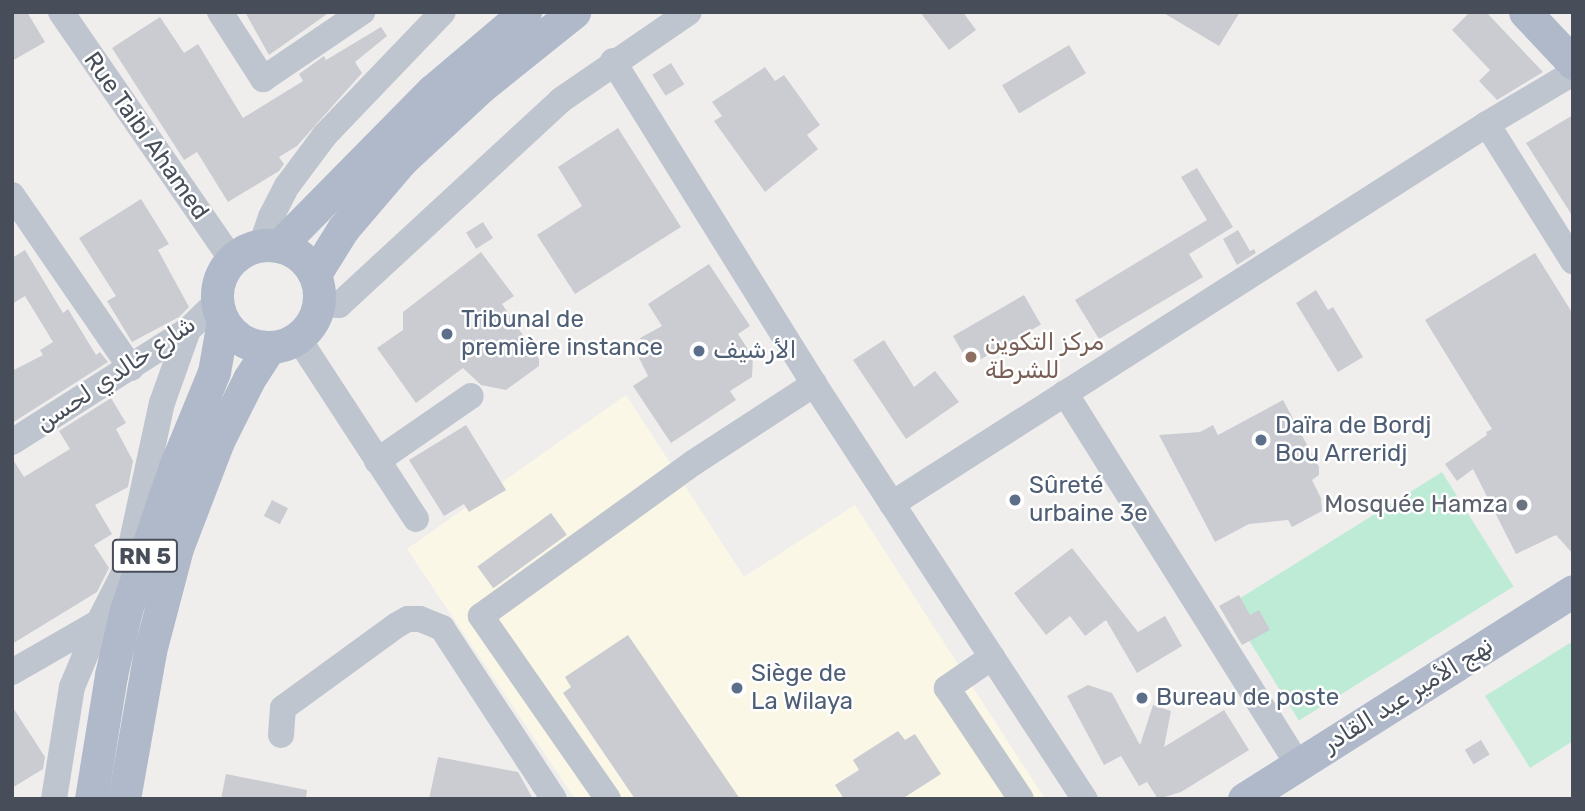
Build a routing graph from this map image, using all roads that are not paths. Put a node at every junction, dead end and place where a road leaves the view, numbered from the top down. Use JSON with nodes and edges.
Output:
{"nodes":[{"id":1,"x":61,"y":12,"type":"edge"},
{"id":2,"x":220,"y":12,"type":"edge"},
{"id":3,"x":362,"y":12,"type":"edge"},
{"id":4,"x":525,"y":12,"type":"edge"},
{"id":5,"x":575,"y":12,"type":"edge"},
{"id":6,"x":688,"y":12,"type":"edge"},
{"id":7,"x":1525,"y":12,"type":"edge"},
{"id":8,"x":436,"y":15,"type":"edge"},
{"id":9,"x":613,"y":61,"type":"junction"},
{"id":10,"x":1573,"y":63,"type":"edge"},
{"id":11,"x":1573,"y":73,"type":"edge"},
{"id":12,"x":1487,"y":124,"type":"junction"},
{"id":13,"x":12,"y":195,"type":"edge"},
{"id":14,"x":270,"y":246,"type":"junction"},
{"id":15,"x":232,"y":260,"type":"junction"},
{"id":16,"x":1573,"y":261,"type":"edge"},
{"id":17,"x":317,"y":289,"type":"junction"},
{"id":18,"x":220,"y":312,"type":"junction"},
{"id":19,"x":188,"y":330,"type":"junction"},
{"id":20,"x":284,"y":343,"type":"junction"},
{"id":21,"x":131,"y":368,"type":"junction"},
{"id":22,"x":814,"y":384,"type":"junction"},
{"id":23,"x":1065,"y":393,"type":"junction"},
{"id":24,"x":471,"y":396,"type":"dead end"},
{"id":25,"x":12,"y":442,"type":"edge"},
{"id":26,"x":377,"y":461,"type":"junction"},
{"id":27,"x":892,"y":504,"type":"junction"},
{"id":28,"x":416,"y":519,"type":"dead end"},
{"id":29,"x":1573,"y":591,"type":"edge"},
{"id":30,"x":99,"y":622,"type":"junction"},
{"id":31,"x":992,"y":657,"type":"junction"},
{"id":32,"x":12,"y":672,"type":"edge"},
{"id":33,"x":281,"y":735,"type":"dead end"},
{"id":34,"x":1298,"y":764,"type":"junction"},
{"id":35,"x":54,"y":799,"type":"edge"},
{"id":36,"x":91,"y":799,"type":"edge"},
{"id":37,"x":124,"y":799,"type":"edge"},
{"id":38,"x":554,"y":799,"type":"edge"},
{"id":39,"x":608,"y":799,"type":"edge"},
{"id":40,"x":1021,"y":799,"type":"edge"},
{"id":41,"x":1085,"y":799,"type":"edge"},
{"id":42,"x":1244,"y":799,"type":"edge"}],
"edges":[{"from":1,"to":15,"type":"street","name":"Rue Taibi Ahamed"},
{"from":2,"to":3,"type":"street"},
{"from":4,"to":14,"type":"main road"},
{"from":5,"to":17,"type":"main road"},
{"from":6,"to":9,"type":"street"},
{"from":7,"to":10,"type":"main road"},
{"from":8,"to":14,"type":"street"},
{"from":9,"to":17,"type":"street"},
{"from":9,"to":22,"type":"street"},
{"from":11,"to":12,"type":"street"},
{"from":12,"to":16,"type":"street"},
{"from":12,"to":23,"type":"street"},
{"from":13,"to":21,"type":"street"},
{"from":14,"to":15,"type":"main road"},
{"from":14,"to":17,"type":"main road"},
{"from":15,"to":18,"type":"main road"},
{"from":17,"to":20,"type":"main road"},
{"from":18,"to":19,"type":"street","name":"شارع خالدي لحسن"},
{"from":18,"to":20,"type":"main road"},
{"from":18,"to":36,"type":"main road","number":"RN 5"},
{"from":19,"to":21,"type":"street","name":"شارع خالدي لحسن"},
{"from":19,"to":30,"type":"street"},
{"from":20,"to":26,"type":"street"},
{"from":20,"to":37,"type":"main road","number":"RN 5"},
{"from":21,"to":25,"type":"street","name":"شارع خالدي لحسن"},
{"from":22,"to":27,"type":"street"},
{"from":22,"to":39,"type":"street"},
{"from":23,"to":27,"type":"street"},
{"from":23,"to":34,"type":"street"},
{"from":24,"to":26,"type":"street"},
{"from":26,"to":28,"type":"street"},
{"from":27,"to":31,"type":"street"},
{"from":29,"to":34,"type":"main road","name":"نهج الأمير عبد القادر"},
{"from":30,"to":32,"type":"street"},
{"from":30,"to":35,"type":"street"},
{"from":31,"to":40,"type":"street"},
{"from":31,"to":41,"type":"street"},
{"from":33,"to":38,"type":"street"},
{"from":34,"to":42,"type":"main road","name":"نهج الأمير عبد القادر"}]}
